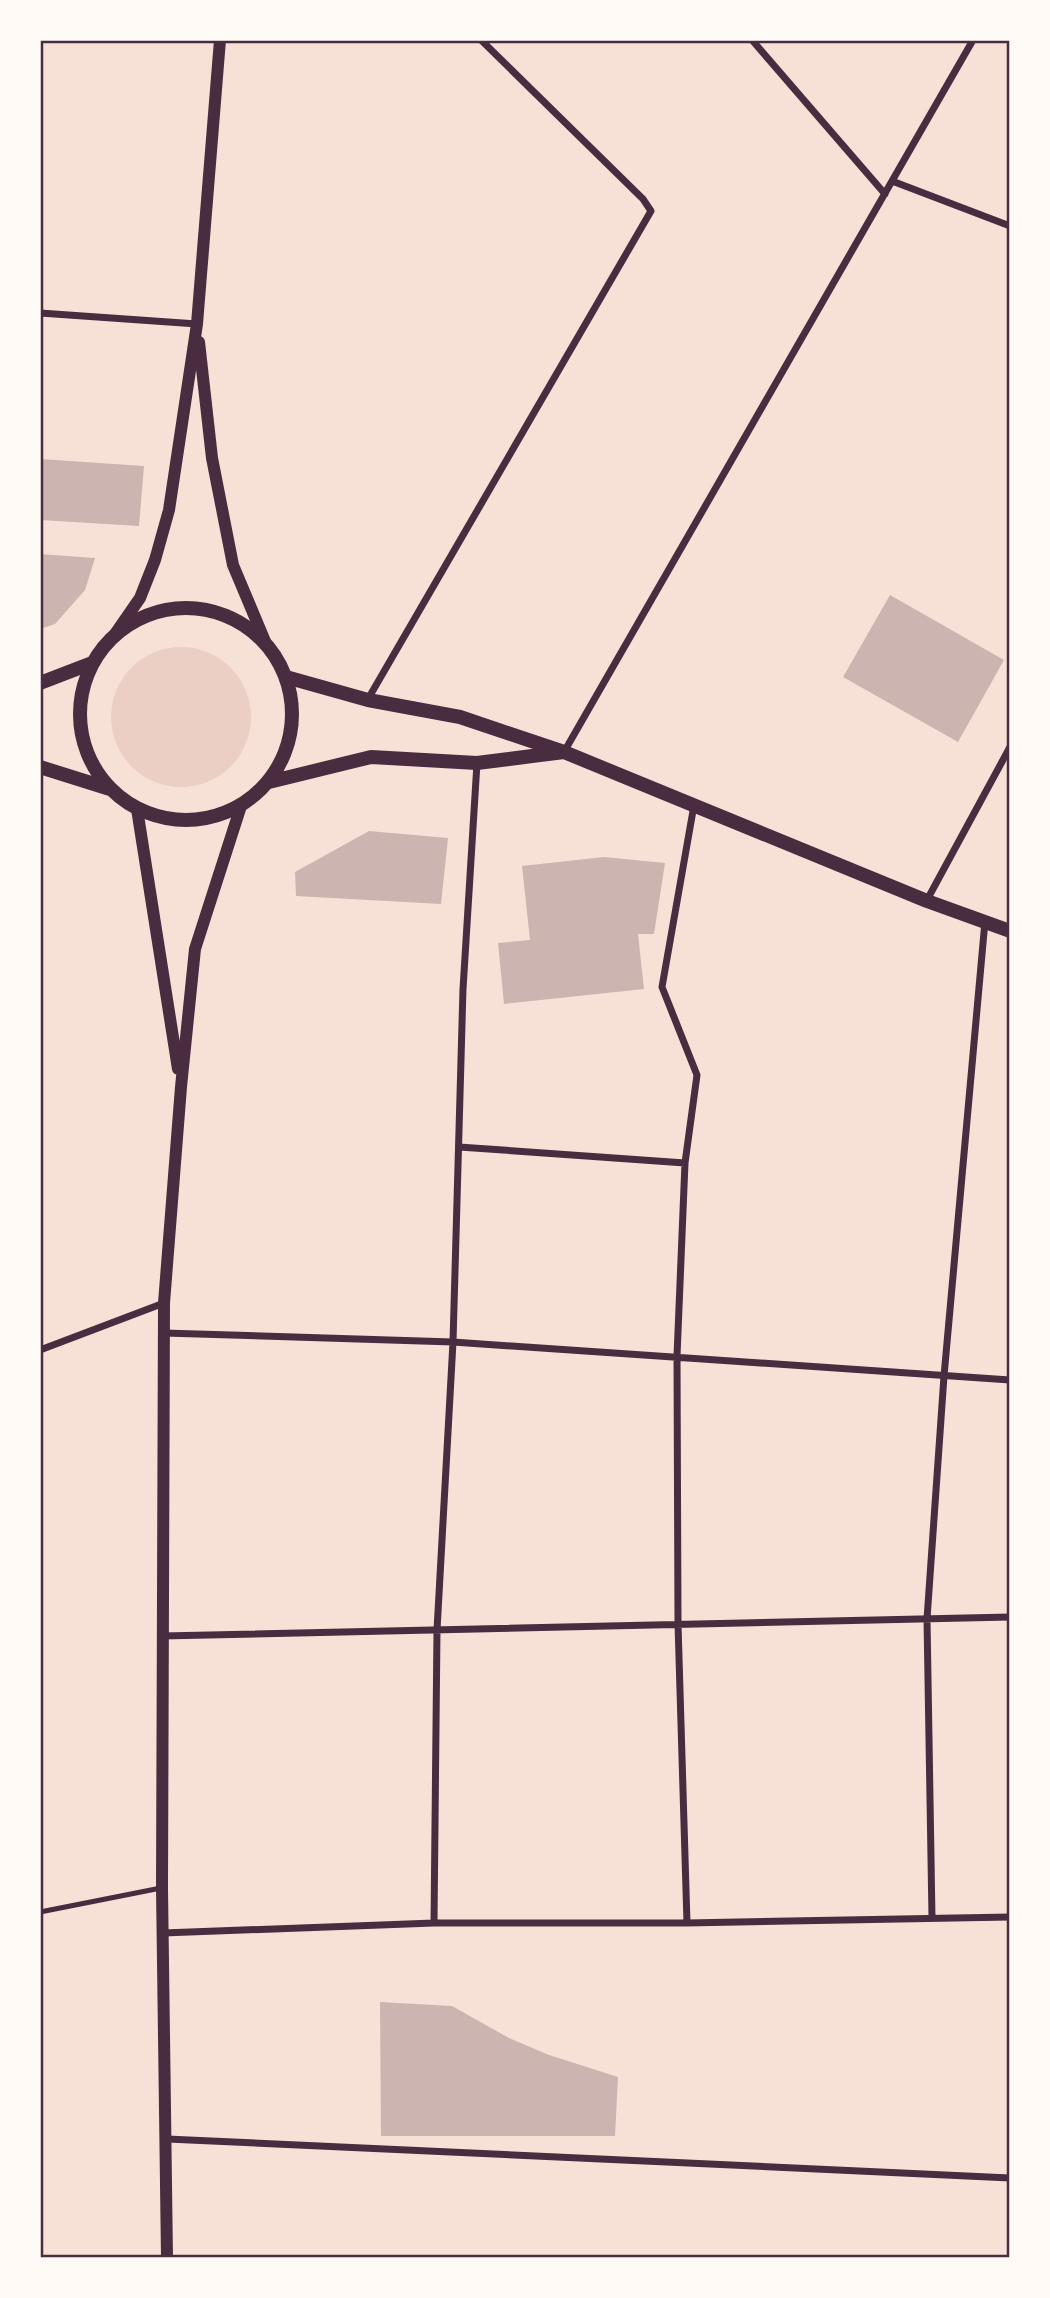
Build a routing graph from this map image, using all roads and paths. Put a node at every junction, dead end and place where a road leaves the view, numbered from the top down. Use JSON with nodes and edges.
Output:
{"nodes":[{"id":1,"x":220,"y":40,"type":"edge"},
{"id":2,"x":481,"y":40,"type":"edge"},
{"id":3,"x":752,"y":40,"type":"edge"},
{"id":4,"x":973,"y":40,"type":"edge"},
{"id":5,"x":892,"y":181,"type":"junction"},
{"id":6,"x":885,"y":194,"type":"junction"},
{"id":7,"x":1010,"y":226,"type":"edge"},
{"id":8,"x":40,"y":313,"type":"edge"},
{"id":9,"x":197,"y":324,"type":"junction"},
{"id":10,"x":113,"y":637,"type":"junction"},
{"id":11,"x":267,"y":646,"type":"junction"},
{"id":12,"x":92,"y":663,"type":"junction"},
{"id":13,"x":286,"y":677,"type":"junction"},
{"id":14,"x":40,"y":683,"type":"edge"},
{"id":15,"x":368,"y":700,"type":"junction"},
{"id":16,"x":1010,"y":747,"type":"edge"},
{"id":17,"x":564,"y":752,"type":"junction"},
{"id":18,"x":477,"y":762,"type":"junction"},
{"id":19,"x":40,"y":767,"type":"edge"},
{"id":20,"x":269,"y":782,"type":"junction"},
{"id":21,"x":110,"y":789,"type":"junction"},
{"id":22,"x":695,"y":804,"type":"junction"},
{"id":23,"x":241,"y":806,"type":"junction"},
{"id":24,"x":137,"y":809,"type":"junction"},
{"id":25,"x":927,"y":901,"type":"junction"},
{"id":26,"x":985,"y":921,"type":"junction"},
{"id":27,"x":1010,"y":931,"type":"edge"},
{"id":28,"x":181,"y":1087,"type":"junction"},
{"id":29,"x":459,"y":1147,"type":"junction"},
{"id":30,"x":685,"y":1164,"type":"junction"},
{"id":31,"x":164,"y":1303,"type":"junction"},
{"id":32,"x":164,"y":1333,"type":"junction"},
{"id":33,"x":453,"y":1342,"type":"junction"},
{"id":34,"x":40,"y":1350,"type":"edge"},
{"id":35,"x":677,"y":1356,"type":"junction"},
{"id":36,"x":944,"y":1376,"type":"junction"},
{"id":37,"x":1010,"y":1380,"type":"edge"},
{"id":38,"x":1010,"y":1617,"type":"edge"},
{"id":39,"x":927,"y":1619,"type":"junction"},
{"id":40,"x":678,"y":1624,"type":"junction"},
{"id":41,"x":437,"y":1630,"type":"junction"},
{"id":42,"x":162,"y":1636,"type":"junction"},
{"id":43,"x":162,"y":1888,"type":"junction"},
{"id":44,"x":40,"y":1912,"type":"edge"},
{"id":45,"x":1010,"y":1917,"type":"edge"},
{"id":46,"x":932,"y":1918,"type":"junction"},
{"id":47,"x":434,"y":1923,"type":"junction"},
{"id":48,"x":687,"y":1923,"type":"junction"},
{"id":49,"x":163,"y":1933,"type":"junction"},
{"id":50,"x":167,"y":2138,"type":"junction"},
{"id":51,"x":1010,"y":2178,"type":"edge"},
{"id":52,"x":167,"y":2258,"type":"edge"}],
"edges":[{"from":1,"to":9,"type":"street"},
{"from":2,"to":15,"type":"street"},
{"from":3,"to":6,"type":"street"},
{"from":4,"to":5,"type":"street"},
{"from":5,"to":6,"type":"street"},
{"from":5,"to":7,"type":"street"},
{"from":6,"to":17,"type":"street"},
{"from":8,"to":9,"type":"street"},
{"from":9,"to":10,"type":"street"},
{"from":9,"to":11,"type":"street"},
{"from":10,"to":11,"type":"main road"},
{"from":10,"to":12,"type":"main road"},
{"from":11,"to":13,"type":"main road"},
{"from":12,"to":14,"type":"main road"},
{"from":12,"to":21,"type":"main road"},
{"from":13,"to":15,"type":"main road"},
{"from":13,"to":20,"type":"main road"},
{"from":15,"to":17,"type":"main road"},
{"from":16,"to":25,"type":"street"},
{"from":17,"to":18,"type":"main road"},
{"from":17,"to":22,"type":"main road"},
{"from":18,"to":20,"type":"main road"},
{"from":18,"to":29,"type":"street"},
{"from":19,"to":21,"type":"main road"},
{"from":20,"to":23,"type":"main road"},
{"from":21,"to":24,"type":"main road"},
{"from":22,"to":25,"type":"main road"},
{"from":22,"to":30,"type":"street"},
{"from":23,"to":24,"type":"main road"},
{"from":23,"to":28,"type":"street"},
{"from":24,"to":28,"type":"street"},
{"from":25,"to":26,"type":"main road"},
{"from":26,"to":27,"type":"main road"},
{"from":26,"to":36,"type":"street"},
{"from":28,"to":31,"type":"street"},
{"from":29,"to":30,"type":"street"},
{"from":29,"to":33,"type":"street"},
{"from":30,"to":35,"type":"street"},
{"from":31,"to":32,"type":"street"},
{"from":31,"to":34,"type":"street"},
{"from":32,"to":33,"type":"street"},
{"from":32,"to":42,"type":"street"},
{"from":33,"to":35,"type":"street"},
{"from":33,"to":41,"type":"street"},
{"from":35,"to":36,"type":"street"},
{"from":35,"to":40,"type":"street"},
{"from":36,"to":37,"type":"street"},
{"from":36,"to":39,"type":"street"},
{"from":38,"to":39,"type":"street"},
{"from":39,"to":40,"type":"street"},
{"from":39,"to":46,"type":"street"},
{"from":40,"to":41,"type":"street"},
{"from":40,"to":48,"type":"street"},
{"from":41,"to":42,"type":"street"},
{"from":41,"to":47,"type":"street"},
{"from":42,"to":43,"type":"street"},
{"from":43,"to":44,"type":"lane"},
{"from":43,"to":49,"type":"street"},
{"from":45,"to":46,"type":"street"},
{"from":46,"to":48,"type":"street"},
{"from":47,"to":48,"type":"street"},
{"from":47,"to":49,"type":"street"},
{"from":49,"to":50,"type":"street"},
{"from":50,"to":51,"type":"street"},
{"from":50,"to":52,"type":"street"}]}
